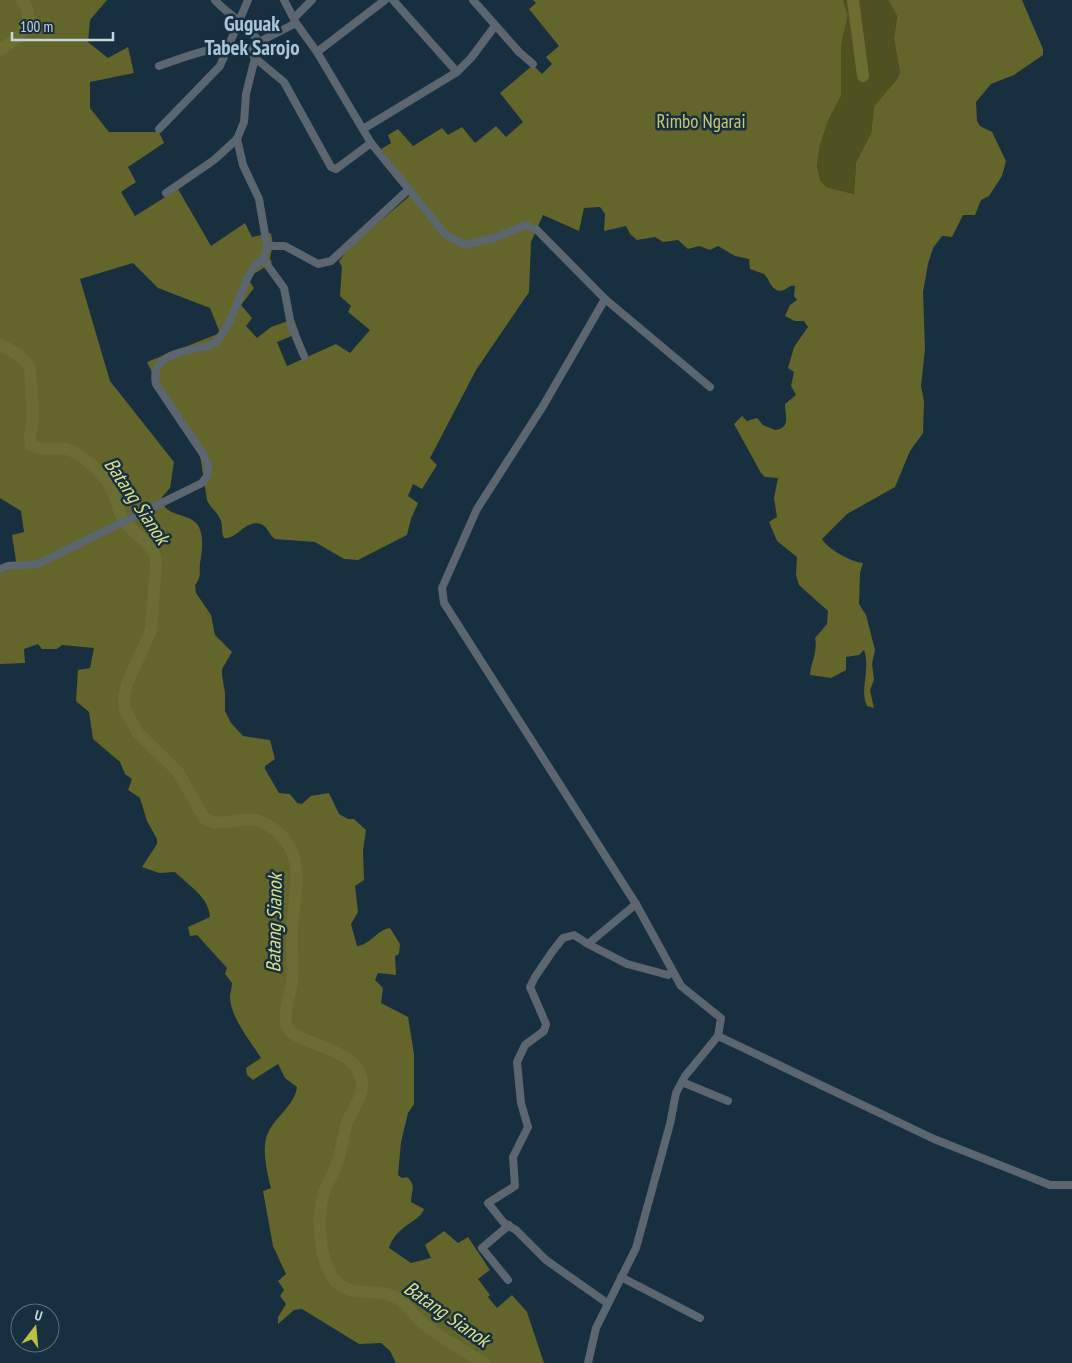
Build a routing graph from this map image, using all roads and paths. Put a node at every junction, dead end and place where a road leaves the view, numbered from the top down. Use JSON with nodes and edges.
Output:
{"nodes":[{"id":1,"x":215,"y":0,"type":"edge"},
{"id":2,"x":248,"y":0,"type":"edge"},
{"id":3,"x":284,"y":0,"type":"edge"},
{"id":4,"x":312,"y":0,"type":"edge"},
{"id":5,"x":385,"y":0,"type":"edge"},
{"id":6,"x":393,"y":0,"type":"edge"},
{"id":7,"x":473,"y":0,"type":"edge"},
{"id":8,"x":295,"y":20,"type":"junction"},
{"id":9,"x":239,"y":22,"type":"junction"},
{"id":10,"x":495,"y":26,"type":"junction"},
{"id":11,"x":259,"y":42,"type":"junction"},
{"id":12,"x":227,"y":47,"type":"junction"},
{"id":13,"x":249,"y":52,"type":"junction"},
{"id":14,"x":317,"y":52,"type":"junction"},
{"id":15,"x":255,"y":58,"type":"junction"},
{"id":16,"x":532,"y":64,"type":"dead end"},
{"id":17,"x":159,"y":66,"type":"dead end"},
{"id":18,"x":457,"y":72,"type":"junction"},
{"id":19,"x":159,"y":129,"type":"dead end"},
{"id":20,"x":364,"y":129,"type":"junction"},
{"id":21,"x":237,"y":139,"type":"junction"},
{"id":22,"x":371,"y":143,"type":"junction"},
{"id":23,"x":408,"y":190,"type":"junction"},
{"id":24,"x":166,"y":193,"type":"dead end"},
{"id":25,"x":267,"y":246,"type":"junction"},
{"id":26,"x":263,"y":260,"type":"junction"},
{"id":27,"x":605,"y":299,"type":"junction"},
{"id":28,"x":304,"y":356,"type":"dead end"},
{"id":29,"x":710,"y":387,"type":"dead end"},
{"id":30,"x":0,"y":569,"type":"edge"},
{"id":31,"x":636,"y":904,"type":"junction"},
{"id":32,"x":588,"y":944,"type":"junction"},
{"id":33,"x":672,"y":971,"type":"junction"},
{"id":34,"x":718,"y":1036,"type":"junction"},
{"id":35,"x":682,"y":1082,"type":"junction"},
{"id":36,"x":728,"y":1101,"type":"dead end"},
{"id":37,"x":1072,"y":1185,"type":"edge"},
{"id":38,"x":509,"y":1225,"type":"junction"},
{"id":39,"x":621,"y":1277,"type":"junction"},
{"id":40,"x":508,"y":1280,"type":"dead end"},
{"id":41,"x":607,"y":1303,"type":"junction"},
{"id":42,"x":700,"y":1318,"type":"dead end"},
{"id":43,"x":588,"y":1363,"type":"edge"}],
"edges":[{"from":1,"to":9,"type":"street"},
{"from":2,"to":9,"type":"street"},
{"from":3,"to":8,"type":"street"},
{"from":4,"to":8,"type":"street"},
{"from":5,"to":14,"type":"street"},
{"from":6,"to":18,"type":"street"},
{"from":7,"to":10,"type":"street"},
{"from":8,"to":11,"type":"street"},
{"from":8,"to":14,"type":"street"},
{"from":9,"to":11,"type":"street"},
{"from":9,"to":12,"type":"street"},
{"from":10,"to":16,"type":"street"},
{"from":10,"to":18,"type":"street"},
{"from":11,"to":13,"type":"street"},
{"from":12,"to":13,"type":"street"},
{"from":12,"to":17,"type":"street"},
{"from":12,"to":19,"type":"street"},
{"from":13,"to":15,"type":"street"},
{"from":14,"to":20,"type":"street"},
{"from":15,"to":21,"type":"street"},
{"from":15,"to":22,"type":"street"},
{"from":18,"to":20,"type":"street"},
{"from":20,"to":22,"type":"street"},
{"from":21,"to":24,"type":"street"},
{"from":21,"to":25,"type":"street"},
{"from":22,"to":23,"type":"street"},
{"from":23,"to":25,"type":"street"},
{"from":23,"to":27,"type":"street"},
{"from":25,"to":26,"type":"street"},
{"from":26,"to":28,"type":"street"},
{"from":26,"to":30,"type":"street"},
{"from":27,"to":29,"type":"street"},
{"from":27,"to":31,"type":"street"},
{"from":31,"to":32,"type":"street"},
{"from":31,"to":33,"type":"street"},
{"from":32,"to":33,"type":"street"},
{"from":32,"to":38,"type":"street"},
{"from":33,"to":34,"type":"street"},
{"from":34,"to":35,"type":"street"},
{"from":34,"to":37,"type":"street"},
{"from":35,"to":36,"type":"street"},
{"from":35,"to":39,"type":"street"},
{"from":38,"to":40,"type":"street"},
{"from":38,"to":41,"type":"street"},
{"from":39,"to":41,"type":"street"},
{"from":39,"to":42,"type":"street"},
{"from":41,"to":43,"type":"street"}]}
